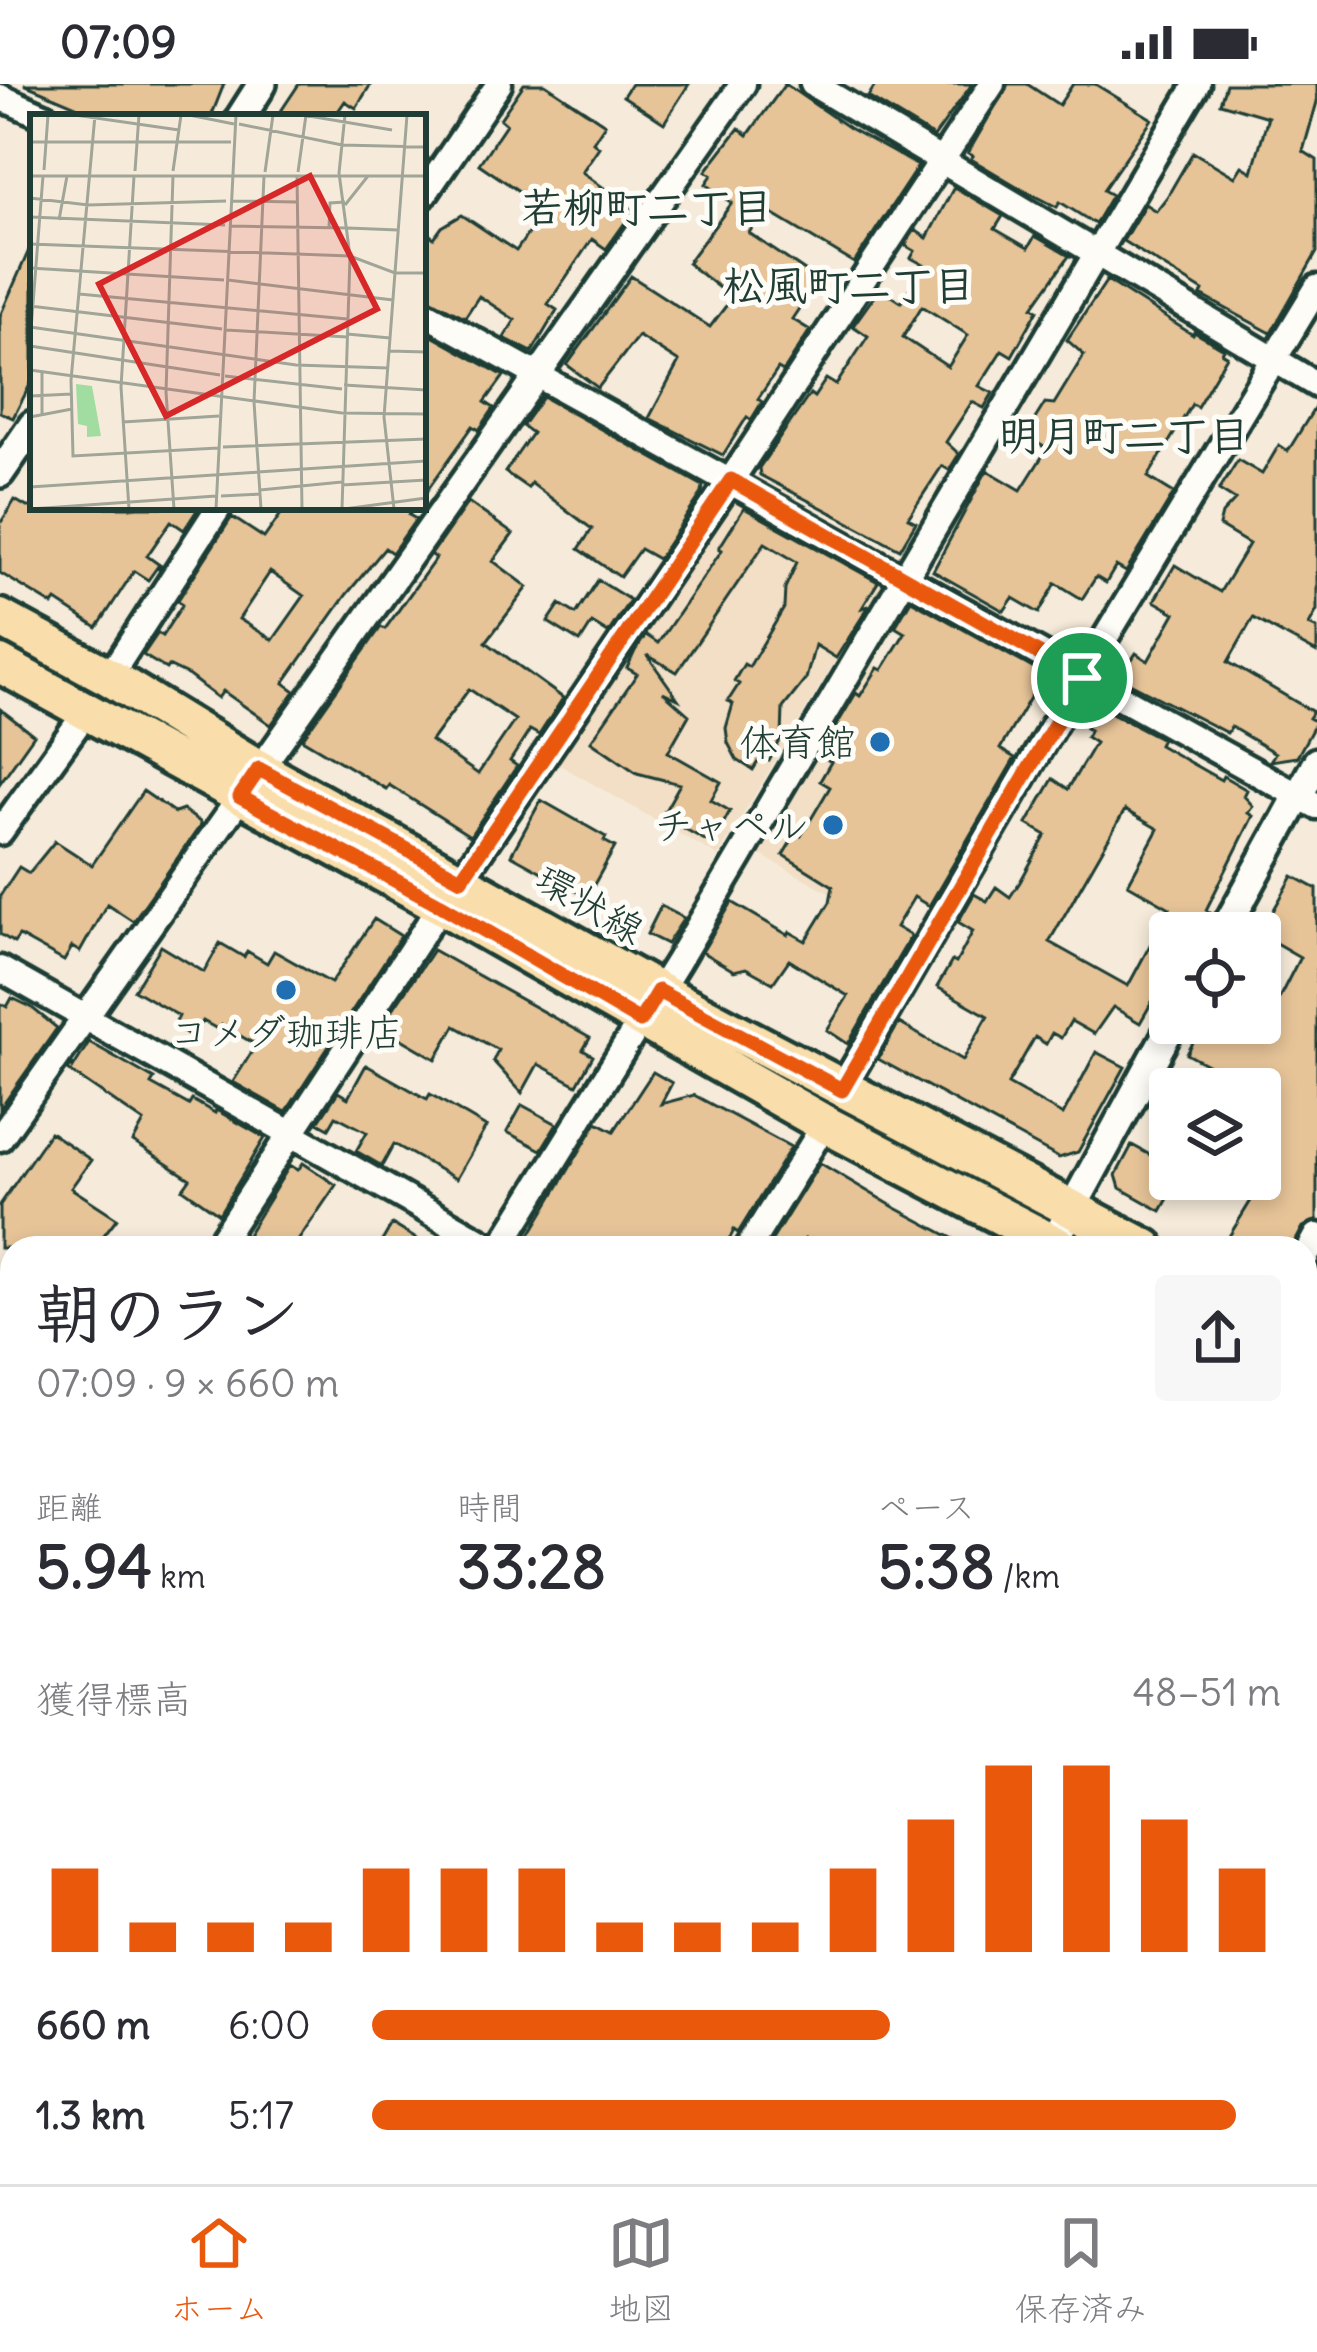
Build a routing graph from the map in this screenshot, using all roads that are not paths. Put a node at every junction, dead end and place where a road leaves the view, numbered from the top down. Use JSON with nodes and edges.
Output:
{"nodes":[{"id":1,"x":262,"y":84,"type":"edge"},
{"id":2,"x":499,"y":84,"type":"edge"},
{"id":3,"x":743,"y":84,"type":"edge"},
{"id":4,"x":814,"y":84,"type":"edge"},
{"id":5,"x":992,"y":84,"type":"edge"},
{"id":6,"x":1197,"y":84,"type":"edge"},
{"id":7,"x":0,"y":97,"type":"edge"},
{"id":8,"x":39,"y":114,"type":"edge"},
{"id":9,"x":243,"y":114,"type":"edge"},
{"id":10,"x":941,"y":158,"type":"junction"},
{"id":11,"x":426,"y":192,"type":"edge"},
{"id":12,"x":1095,"y":251,"type":"junction"},
{"id":13,"x":1317,"y":288,"type":"edge"},
{"id":14,"x":426,"y":315,"type":"edge"},
{"id":15,"x":1274,"y":359,"type":"junction"},
{"id":16,"x":537,"y":376,"type":"junction"},
{"id":17,"x":1317,"y":385,"type":"edge"},
{"id":18,"x":30,"y":429,"type":"edge"},
{"id":19,"x":0,"y":473,"type":"edge"},
{"id":20,"x":731,"y":480,"type":"junction"},
{"id":21,"x":217,"y":510,"type":"edge"},
{"id":22,"x":903,"y":579,"type":"junction"},
{"id":23,"x":0,"y":618,"type":"edge"},
{"id":24,"x":0,"y":664,"type":"edge"},
{"id":25,"x":109,"y":677,"type":"junction"},
{"id":26,"x":1082,"y":678,"type":"junction"},
{"id":27,"x":87,"y":712,"type":"junction"},
{"id":28,"x":1317,"y":762,"type":"edge"},
{"id":29,"x":249,"y":783,"type":"junction"},
{"id":30,"x":1308,"y":801,"type":"edge"},
{"id":31,"x":0,"y":832,"type":"edge"},
{"id":32,"x":451,"y":892,"type":"junction"},
{"id":33,"x":1236,"y":912,"type":"edge"},
{"id":34,"x":0,"y":969,"type":"edge"},
{"id":35,"x":649,"y":1006,"type":"junction"},
{"id":36,"x":83,"y":1015,"type":"junction"},
{"id":37,"x":1161,"y":1044,"type":"edge"},
{"id":38,"x":842,"y":1090,"type":"junction"},
{"id":39,"x":825,"y":1124,"type":"junction"},
{"id":40,"x":292,"y":1135,"type":"junction"},
{"id":41,"x":0,"y":1138,"type":"edge"},
{"id":42,"x":1072,"y":1207,"type":"junction"},
{"id":43,"x":224,"y":1236,"type":"edge"},
{"id":44,"x":474,"y":1236,"type":"edge"},
{"id":45,"x":504,"y":1236,"type":"edge"},
{"id":46,"x":755,"y":1236,"type":"edge"},
{"id":47,"x":1037,"y":1236,"type":"edge"},
{"id":48,"x":1060,"y":1236,"type":"edge"},
{"id":49,"x":1124,"y":1236,"type":"edge"}],
"edges":[{"from":1,"to":9,"type":"street"},
{"from":2,"to":11,"type":"street"},
{"from":3,"to":16,"type":"street"},
{"from":4,"to":10,"type":"street"},
{"from":5,"to":10,"type":"street"},
{"from":6,"to":12,"type":"street"},
{"from":7,"to":8,"type":"street"},
{"from":10,"to":12,"type":"street"},
{"from":10,"to":20,"type":"street"},
{"from":12,"to":15,"type":"street"},
{"from":12,"to":22,"type":"street"},
{"from":13,"to":15,"type":"street"},
{"from":14,"to":16,"type":"street"},
{"from":15,"to":17,"type":"street"},
{"from":15,"to":26,"type":"street"},
{"from":16,"to":20,"type":"street"},
{"from":16,"to":29,"type":"street"},
{"from":18,"to":19,"type":"street"},
{"from":20,"to":22,"type":"street"},
{"from":20,"to":32,"type":"street"},
{"from":21,"to":25,"type":"street"},
{"from":22,"to":26,"type":"street"},
{"from":22,"to":35,"type":"street"},
{"from":23,"to":25,"type":"main road","name":"環状線"},
{"from":24,"to":27,"type":"main road","name":"環状線"},
{"from":25,"to":29,"type":"main road","name":"環状線"},
{"from":26,"to":30,"type":"street"},
{"from":26,"to":38,"type":"street"},
{"from":27,"to":29,"type":"main road","name":"環状線"},
{"from":27,"to":31,"type":"street"},
{"from":28,"to":30,"type":"street"},
{"from":29,"to":32,"type":"main road","name":"環状線"},
{"from":29,"to":36,"type":"street"},
{"from":30,"to":33,"type":"street"},
{"from":32,"to":35,"type":"main road","name":"環状線"},
{"from":32,"to":40,"type":"street"},
{"from":34,"to":36,"type":"street"},
{"from":35,"to":38,"type":"main road","name":"環状線"},
{"from":35,"to":39,"type":"main road","name":"環状線"},
{"from":35,"to":45,"type":"street"},
{"from":36,"to":40,"type":"street"},
{"from":36,"to":41,"type":"street"},
{"from":37,"to":42,"type":"street"},
{"from":38,"to":42,"type":"main road","name":"環状線"},
{"from":39,"to":46,"type":"street"},
{"from":39,"to":47,"type":"main road","name":"環状線"},
{"from":40,"to":43,"type":"street"},
{"from":40,"to":44,"type":"street"},
{"from":42,"to":48,"type":"street"},
{"from":42,"to":49,"type":"main road","name":"環状線"}]}
